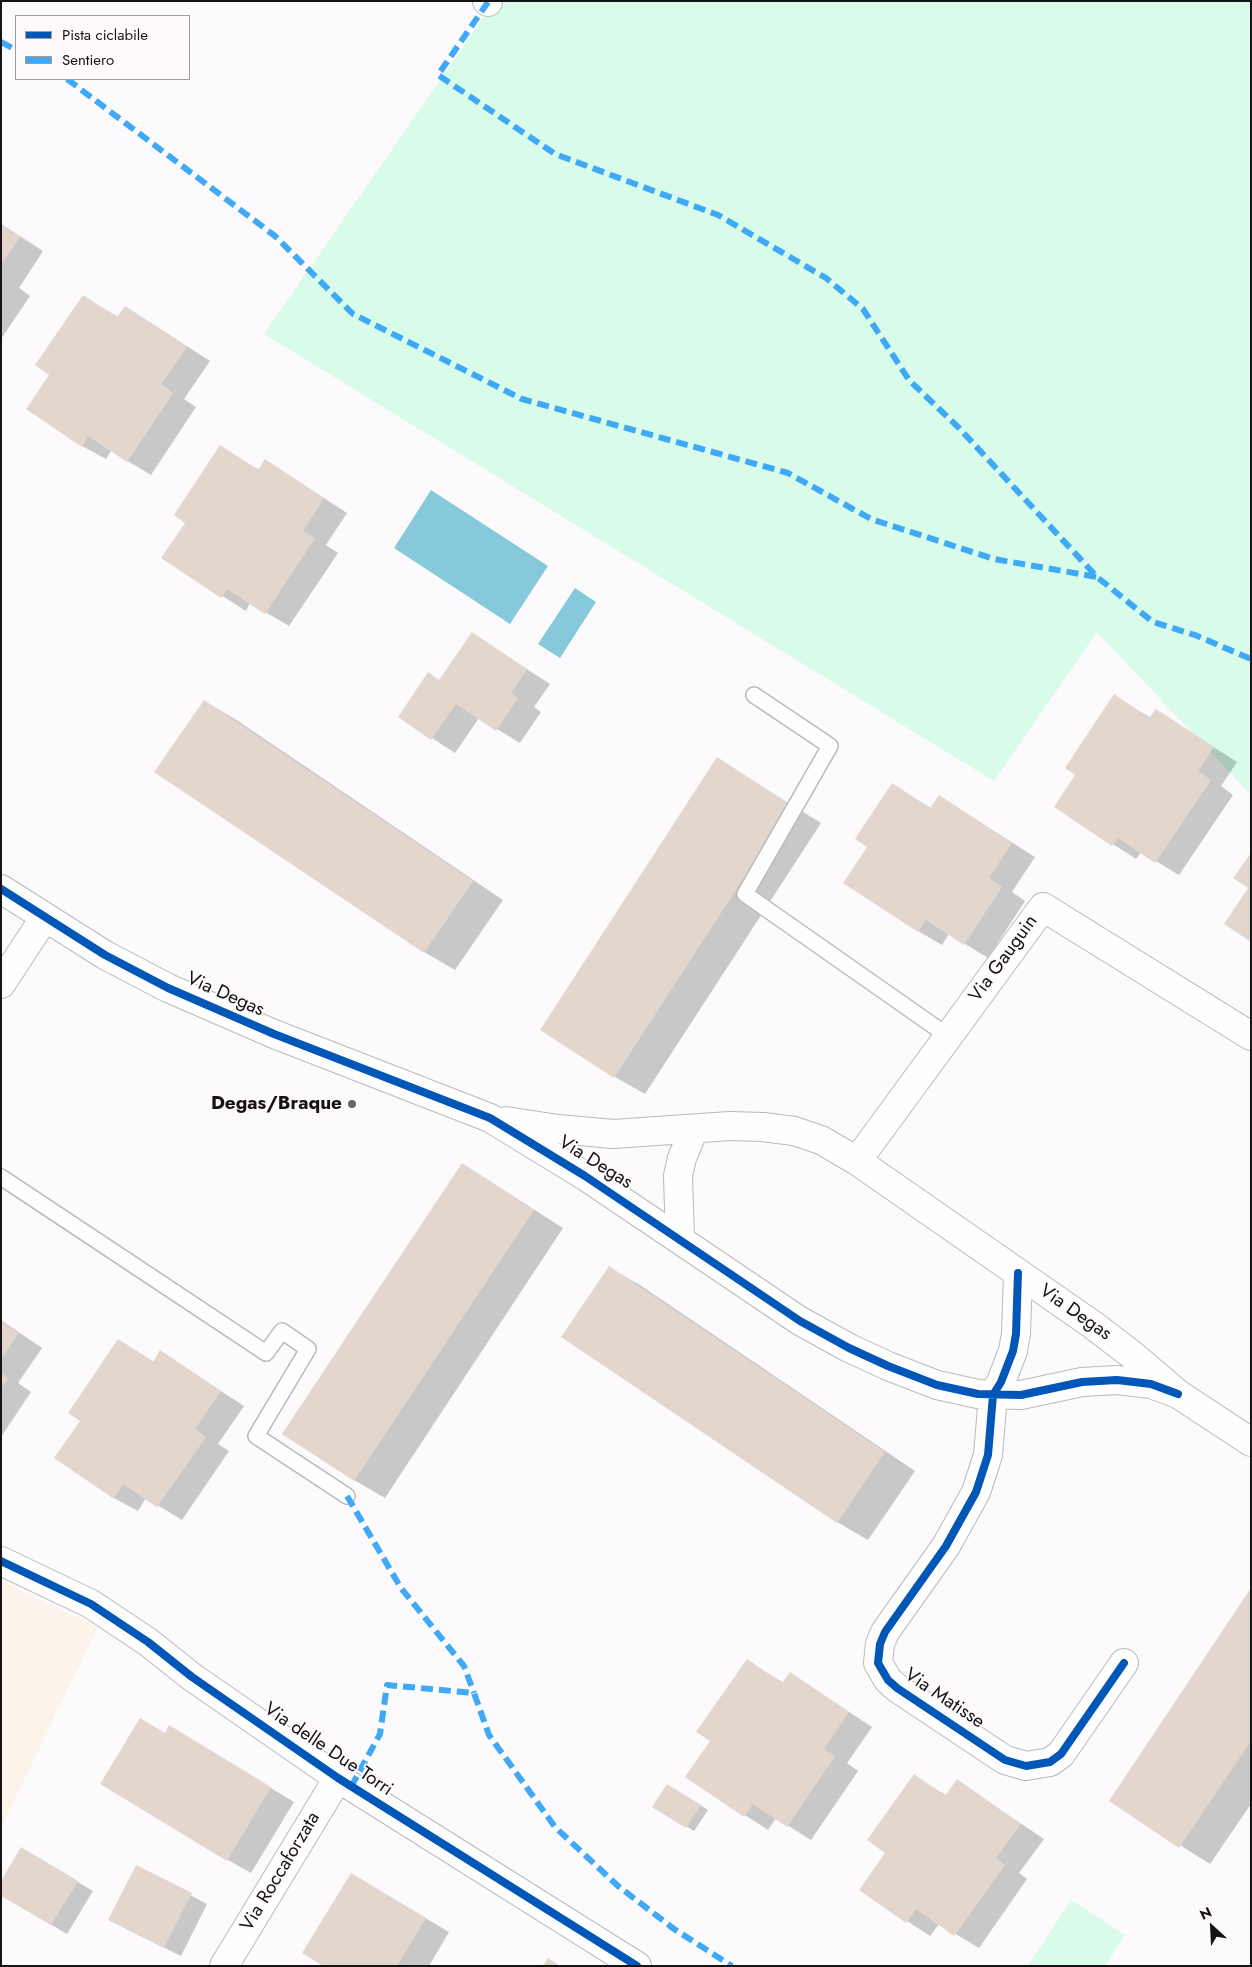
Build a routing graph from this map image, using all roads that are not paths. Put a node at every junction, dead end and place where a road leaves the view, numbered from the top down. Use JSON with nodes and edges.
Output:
{"nodes":[{"id":1,"x":754,"y":695,"type":"dead end"},
{"id":2,"x":1,"y":889,"type":"edge"},
{"id":3,"x":44,"y":917,"type":"junction"},
{"id":4,"x":1,"y":984,"type":"edge"},
{"id":5,"x":948,"y":1036,"type":"junction"},
{"id":6,"x":1251,"y":1036,"type":"edge"},
{"id":7,"x":490,"y":1118,"type":"junction"},
{"id":8,"x":694,"y":1129,"type":"junction"},
{"id":9,"x":857,"y":1161,"type":"junction"},
{"id":10,"x":1,"y":1178,"type":"edge"},
{"id":11,"x":680,"y":1240,"type":"junction"},
{"id":12,"x":1018,"y":1273,"type":"junction"},
{"id":13,"x":1178,"y":1394,"type":"junction"},
{"id":14,"x":993,"y":1395,"type":"junction"},
{"id":15,"x":1251,"y":1442,"type":"edge"},
{"id":16,"x":347,"y":1496,"type":"dead end"},
{"id":17,"x":1,"y":1562,"type":"edge"},
{"id":18,"x":1124,"y":1663,"type":"dead end"},
{"id":19,"x":338,"y":1778,"type":"junction"},
{"id":20,"x":224,"y":1966,"type":"edge"},
{"id":21,"x":637,"y":1966,"type":"edge"}],
"edges":[{"from":1,"to":5,"type":"lane"},
{"from":2,"to":3,"type":"street","name":"Via Degas"},
{"from":3,"to":4,"type":"street"},
{"from":3,"to":7,"type":"street","name":"Via Degas"},
{"from":5,"to":6,"type":"street","name":"Via Gauguin"},
{"from":5,"to":9,"type":"street","name":"Via Gauguin"},
{"from":7,"to":8,"type":"street","name":"Via Degas"},
{"from":7,"to":11,"type":"street","name":"Via Degas"},
{"from":8,"to":9,"type":"street","name":"Via Degas"},
{"from":8,"to":11,"type":"street"},
{"from":9,"to":12,"type":"street","name":"Via Degas"},
{"from":10,"to":16,"type":"lane"},
{"from":11,"to":14,"type":"street","name":"Via Degas"},
{"from":12,"to":13,"type":"street","name":"Via Degas"},
{"from":12,"to":14,"type":"street"},
{"from":13,"to":14,"type":"street","name":"Via Degas"},
{"from":13,"to":15,"type":"street","name":"Via Degas"},
{"from":14,"to":18,"type":"street","name":"Via Matisse"},
{"from":17,"to":19,"type":"street","name":"Via delle Due Torri"},
{"from":19,"to":20,"type":"street","name":"Via Roccaforzata"},
{"from":19,"to":21,"type":"street","name":"Via delle Due Torri"}]}
